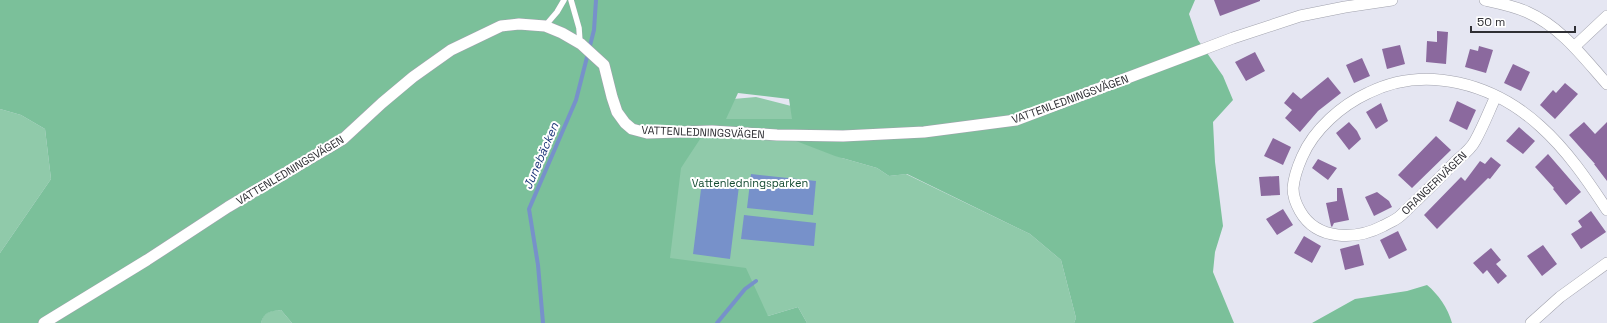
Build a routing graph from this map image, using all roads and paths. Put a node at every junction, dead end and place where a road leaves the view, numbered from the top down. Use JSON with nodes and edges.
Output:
{"nodes":[{"id":1,"x":564,"y":0,"type":"edge"},
{"id":2,"x":571,"y":0,"type":"edge"},
{"id":3,"x":1392,"y":0,"type":"edge"},
{"id":4,"x":1485,"y":0,"type":"edge"},
{"id":5,"x":1607,"y":16,"type":"edge"},
{"id":6,"x":545,"y":26,"type":"junction"},
{"id":7,"x":581,"y":44,"type":"junction"},
{"id":8,"x":1574,"y":46,"type":"junction"},
{"id":9,"x":1607,"y":84,"type":"edge"},
{"id":10,"x":1496,"y":96,"type":"junction"},
{"id":11,"x":1607,"y":210,"type":"edge"},
{"id":12,"x":1607,"y":263,"type":"edge"},
{"id":13,"x":44,"y":323,"type":"edge"},
{"id":14,"x":1531,"y":323,"type":"edge"}],
"edges":[{"from":1,"to":6,"type":"lane"},
{"from":2,"to":7,"type":"lane"},
{"from":3,"to":7,"type":"street","name":"VATTENLEDNINGSVÄGEN"},
{"from":4,"to":8,"type":"street"},
{"from":5,"to":8,"type":"street"},
{"from":6,"to":7,"type":"street","name":"VATTENLEDNINGSVÄGEN"},
{"from":6,"to":13,"type":"street","name":"VATTENLEDNINGSVÄGEN"},
{"from":8,"to":9,"type":"street"},
{"from":10,"to":10,"type":"street","name":"ORANGERIVÄGEN"},
{"from":10,"to":11,"type":"street","name":"ORANGERIVÄGEN"},
{"from":12,"to":14,"type":"street"}]}
